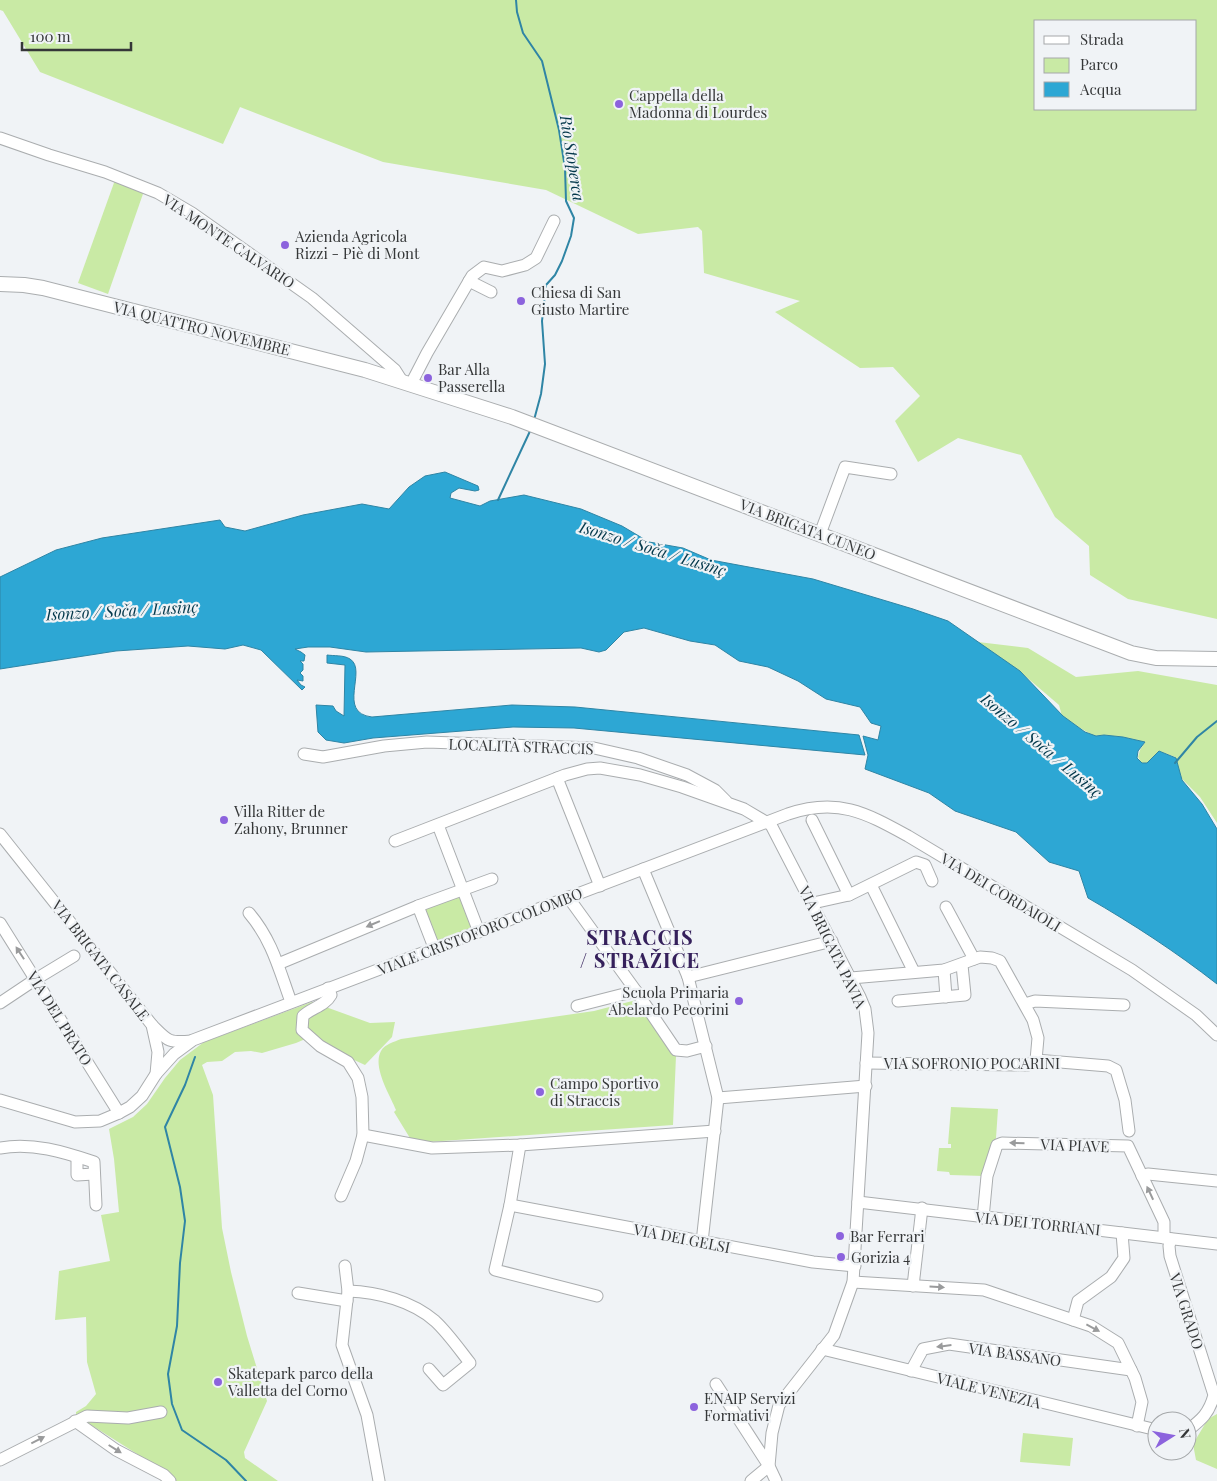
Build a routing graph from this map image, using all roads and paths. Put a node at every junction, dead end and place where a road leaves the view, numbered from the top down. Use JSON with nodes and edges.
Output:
{"nodes":[{"id":1,"x":0,"y":138,"type":"edge"},
{"id":2,"x":554,"y":221,"type":"dead end"},
{"id":3,"x":469,"y":281,"type":"junction"},
{"id":4,"x":0,"y":284,"type":"edge"},
{"id":5,"x":492,"y":292,"type":"dead end"},
{"id":6,"x":407,"y":382,"type":"junction"},
{"id":7,"x":891,"y":474,"type":"dead end"},
{"id":8,"x":820,"y":534,"type":"junction"},
{"id":9,"x":1217,"y":659,"type":"edge"},
{"id":10,"x":304,"y":754,"type":"dead end"},
{"id":11,"x":557,"y":778,"type":"junction"},
{"id":12,"x":726,"y":803,"type":"junction"},
{"id":13,"x":812,"y":820,"type":"dead end"},
{"id":14,"x":766,"y":822,"type":"junction"},
{"id":15,"x":438,"y":825,"type":"junction"},
{"id":16,"x":0,"y":834,"type":"edge"},
{"id":17,"x":394,"y":841,"type":"dead end"},
{"id":18,"x":643,"y":869,"type":"junction"},
{"id":19,"x":492,"y":879,"type":"dead end"},
{"id":20,"x":932,"y":881,"type":"dead end"},
{"id":21,"x":871,"y":885,"type":"junction"},
{"id":22,"x":600,"y":886,"type":"junction"},
{"id":23,"x":463,"y":890,"type":"junction"},
{"id":24,"x":850,"y":895,"type":"junction"},
{"id":25,"x":568,"y":897,"type":"junction"},
{"id":26,"x":813,"y":904,"type":"junction"},
{"id":27,"x":418,"y":906,"type":"junction"},
{"id":28,"x":946,"y":907,"type":"dead end"},
{"id":29,"x":249,"y":913,"type":"dead end"},
{"id":30,"x":0,"y":923,"type":"edge"},
{"id":31,"x":479,"y":932,"type":"junction"},
{"id":32,"x":832,"y":941,"type":"junction"},
{"id":33,"x":435,"y":950,"type":"junction"},
{"id":34,"x":74,"y":956,"type":"dead end"},
{"id":35,"x":974,"y":959,"type":"junction"},
{"id":36,"x":278,"y":964,"type":"junction"},
{"id":37,"x":962,"y":965,"type":"junction"},
{"id":38,"x":944,"y":970,"type":"junction"},
{"id":39,"x":914,"y":972,"type":"junction"},
{"id":40,"x":688,"y":977,"type":"junction"},
{"id":41,"x":851,"y":978,"type":"junction"},
{"id":42,"x":36,"y":979,"type":"junction"},
{"id":43,"x":328,"y":988,"type":"junction"},
{"id":44,"x":636,"y":991,"type":"junction"},
{"id":45,"x":946,"y":997,"type":"junction"},
{"id":46,"x":898,"y":1001,"type":"dead end"},
{"id":47,"x":0,"y":1002,"type":"edge"},
{"id":48,"x":291,"y":1002,"type":"junction"},
{"id":49,"x":1025,"y":1004,"type":"junction"},
{"id":50,"x":1124,"y":1005,"type":"dead end"},
{"id":51,"x":577,"y":1006,"type":"dead end"},
{"id":52,"x":152,"y":1025,"type":"junction"},
{"id":53,"x":1217,"y":1035,"type":"edge"},
{"id":54,"x":194,"y":1040,"type":"junction"},
{"id":55,"x":706,"y":1046,"type":"junction"},
{"id":56,"x":1036,"y":1060,"type":"junction"},
{"id":57,"x":866,"y":1063,"type":"junction"},
{"id":58,"x":1108,"y":1066,"type":"joint"},
{"id":59,"x":156,"y":1074,"type":"junction"},
{"id":60,"x":866,"y":1086,"type":"junction"},
{"id":61,"x":718,"y":1098,"type":"junction"},
{"id":62,"x":0,"y":1100,"type":"edge"},
{"id":63,"x":119,"y":1114,"type":"junction"},
{"id":64,"x":715,"y":1131,"type":"junction"},
{"id":65,"x":1129,"y":1131,"type":"dead end"},
{"id":66,"x":363,"y":1135,"type":"junction"},
{"id":67,"x":520,"y":1146,"type":"junction"},
{"id":68,"x":0,"y":1148,"type":"edge"},
{"id":69,"x":77,"y":1157,"type":"junction"},
{"id":70,"x":94,"y":1174,"type":"junction"},
{"id":71,"x":1142,"y":1176,"type":"junction"},
{"id":72,"x":1217,"y":1181,"type":"edge"},
{"id":73,"x":341,"y":1196,"type":"dead end"},
{"id":74,"x":858,"y":1202,"type":"junction"},
{"id":75,"x":96,"y":1205,"type":"dead end"},
{"id":76,"x":510,"y":1205,"type":"junction"},
{"id":77,"x":922,"y":1208,"type":"junction"},
{"id":78,"x":983,"y":1218,"type":"junction"},
{"id":79,"x":1122,"y":1233,"type":"junction"},
{"id":80,"x":1168,"y":1239,"type":"junction"},
{"id":81,"x":702,"y":1242,"type":"junction"},
{"id":82,"x":1217,"y":1244,"type":"edge"},
{"id":83,"x":345,"y":1266,"type":"dead end"},
{"id":84,"x":854,"y":1266,"type":"junction"},
{"id":85,"x":854,"y":1282,"type":"junction"},
{"id":86,"x":913,"y":1286,"type":"junction"},
{"id":87,"x":298,"y":1293,"type":"dead end"},
{"id":88,"x":347,"y":1296,"type":"junction"},
{"id":89,"x":597,"y":1296,"type":"dead end"},
{"id":90,"x":1073,"y":1320,"type":"junction"},
{"id":91,"x":822,"y":1349,"type":"junction"},
{"id":92,"x":429,"y":1369,"type":"dead end"},
{"id":93,"x":1131,"y":1370,"type":"junction"},
{"id":94,"x":911,"y":1371,"type":"junction"},
{"id":95,"x":716,"y":1384,"type":"dead end"},
{"id":96,"x":161,"y":1412,"type":"dead end"},
{"id":97,"x":75,"y":1421,"type":"junction"},
{"id":98,"x":1197,"y":1423,"type":"edge"},
{"id":99,"x":1136,"y":1426,"type":"junction"},
{"id":100,"x":1147,"y":1428,"type":"edge"},
{"id":101,"x":0,"y":1460,"type":"edge"},
{"id":102,"x":770,"y":1466,"type":"junction"},
{"id":103,"x":170,"y":1481,"type":"edge"},
{"id":104,"x":379,"y":1481,"type":"edge"},
{"id":105,"x":751,"y":1481,"type":"edge"},
{"id":106,"x":776,"y":1481,"type":"edge"}],
"edges":[{"from":1,"to":6,"type":"street","name":"VIA MONTE CALVARIO"},
{"from":2,"to":3,"type":"street"},
{"from":3,"to":5,"type":"street"},
{"from":3,"to":6,"type":"street"},
{"from":4,"to":6,"type":"main road","name":"VIA QUATTRO NOVEMBRE"},
{"from":6,"to":8,"type":"main road","name":"VIA BRIGATA CUNEO"},
{"from":7,"to":8,"type":"street"},
{"from":8,"to":9,"type":"main road","name":"VIA BRIGATA CUNEO"},
{"from":10,"to":12,"type":"street","name":"LOCALITÀ STRACCIS"},
{"from":11,"to":12,"type":"street","name":"VIA BRIGATA PAVIA"},
{"from":11,"to":15,"type":"street","name":"VIA BRIGATA PAVIA"},
{"from":11,"to":22,"type":"street"},
{"from":12,"to":14,"type":"street","name":"VIA BRIGATA PAVIA"},
{"from":13,"to":24,"type":"street"},
{"from":14,"to":18,"type":"street","name":"VIALE CRISTOFORO COLOMBO"},
{"from":14,"to":26,"type":"street","name":"VIA BRIGATA PAVIA"},
{"from":14,"to":53,"type":"street","name":"VIA DEI CORDAIOLI"},
{"from":15,"to":17,"type":"street","name":"VIA BRIGATA PAVIA"},
{"from":15,"to":23,"type":"street"},
{"from":16,"to":52,"type":"street","name":"VIA BRIGATA CASALE"},
{"from":18,"to":22,"type":"street","name":"VIALE CRISTOFORO COLOMBO"},
{"from":18,"to":40,"type":"street"},
{"from":19,"to":23,"type":"street"},
{"from":20,"to":21,"type":"street"},
{"from":21,"to":24,"type":"street"},
{"from":21,"to":39,"type":"street"},
{"from":22,"to":25,"type":"street","name":"VIALE CRISTOFORO COLOMBO"},
{"from":23,"to":27,"type":"street"},
{"from":23,"to":31,"type":"street"},
{"from":24,"to":26,"type":"street"},
{"from":25,"to":31,"type":"street","name":"VIALE CRISTOFORO COLOMBO"},
{"from":25,"to":44,"type":"street"},
{"from":26,"to":32,"type":"street","name":"VIA BRIGATA PAVIA"},
{"from":27,"to":33,"type":"street"},
{"from":27,"to":36,"type":"street","one_way":true},
{"from":28,"to":35,"type":"street"},
{"from":29,"to":36,"type":"street"},
{"from":42,"to":30,"type":"street","name":"VIA DEL PRATO","one_way":true},
{"from":31,"to":33,"type":"street","name":"VIALE CRISTOFORO COLOMBO"},
{"from":32,"to":40,"type":"street"},
{"from":32,"to":41,"type":"street","name":"VIA BRIGATA PAVIA"},
{"from":33,"to":43,"type":"street","name":"VIALE CRISTOFORO COLOMBO"},
{"from":34,"to":42,"type":"street"},
{"from":35,"to":37,"type":"street"},
{"from":35,"to":49,"type":"street"},
{"from":36,"to":48,"type":"street"},
{"from":37,"to":38,"type":"street"},
{"from":37,"to":45,"type":"street"},
{"from":38,"to":39,"type":"street"},
{"from":38,"to":45,"type":"street"},
{"from":39,"to":41,"type":"street"},
{"from":40,"to":55,"type":"street"},
{"from":41,"to":57,"type":"street","name":"VIA BRIGATA PAVIA"},
{"from":42,"to":47,"type":"street"},
{"from":42,"to":63,"type":"street","name":"VIA DEL PRATO"},
{"from":43,"to":48,"type":"street","name":"VIALE CRISTOFORO COLOMBO"},
{"from":43,"to":66,"type":"street"},
{"from":44,"to":51,"type":"street"},
{"from":44,"to":55,"type":"street"},
{"from":45,"to":46,"type":"street"},
{"from":48,"to":54,"type":"street","name":"VIALE CRISTOFORO COLOMBO"},
{"from":49,"to":50,"type":"street"},
{"from":49,"to":56,"type":"street"},
{"from":52,"to":54,"type":"street","name":"VIALE CRISTOFORO COLOMBO"},
{"from":52,"to":59,"type":"street","name":"VIA BRIGATA CASALE"},
{"from":54,"to":59,"type":"street","name":"VIALE CRISTOFORO COLOMBO"},
{"from":55,"to":61,"type":"street"},
{"from":56,"to":57,"type":"street","name":"VIA SOFRONIO POCARINI"},
{"from":56,"to":58,"type":"street","name":"VIA SOFRONIO POCARINI"},
{"from":57,"to":60,"type":"street","name":"VIA BRIGATA PAVIA"},
{"from":58,"to":65,"type":"street","name":"VIA PIAVE"},
{"from":59,"to":63,"type":"street","name":"VIA BRIGATA CASALE"},
{"from":60,"to":61,"type":"street"},
{"from":60,"to":74,"type":"street","name":"VIA BRIGATA PAVIA"},
{"from":61,"to":64,"type":"street"},
{"from":62,"to":63,"type":"street","name":"VIA BRIGATA CASALE"},
{"from":64,"to":67,"type":"street"},
{"from":64,"to":81,"type":"street"},
{"from":66,"to":67,"type":"street"},
{"from":66,"to":73,"type":"street"},
{"from":67,"to":76,"type":"street"},
{"from":68,"to":69,"type":"street"},
{"from":69,"to":70,"type":"street"},
{"from":69,"to":70,"type":"street"},
{"from":70,"to":75,"type":"street"},
{"from":71,"to":72,"type":"street"},
{"from":71,"to":78,"type":"street","name":"VIA PIAVE","one_way":true},
{"from":80,"to":71,"type":"street","name":"VIA PIAVE","one_way":true},
{"from":74,"to":77,"type":"street","name":"VIA DEI TORRIANI"},
{"from":74,"to":84,"type":"street","name":"VIA BRIGATA PAVIA"},
{"from":76,"to":81,"type":"street","name":"VIA DEI GELSI"},
{"from":76,"to":89,"type":"street"},
{"from":77,"to":78,"type":"street","name":"VIA DEI TORRIANI"},
{"from":77,"to":86,"type":"street"},
{"from":78,"to":79,"type":"street","name":"VIA DEI TORRIANI"},
{"from":79,"to":80,"type":"street","name":"VIA DEI TORRIANI"},
{"from":79,"to":90,"type":"street"},
{"from":80,"to":82,"type":"street","name":"VIA DEI TORRIANI"},
{"from":80,"to":98,"type":"street","name":"VIA GRADO"},
{"from":81,"to":84,"type":"street","name":"VIA DEI GELSI"},
{"from":83,"to":88,"type":"street"},
{"from":84,"to":85,"type":"street","name":"VIA BRIGATA PAVIA"},
{"from":85,"to":86,"type":"street"},
{"from":85,"to":91,"type":"street","name":"VIA BRIGATA PAVIA"},
{"from":86,"to":90,"type":"street","one_way":true},
{"from":87,"to":88,"type":"street"},
{"from":88,"to":92,"type":"street"},
{"from":88,"to":104,"type":"street"},
{"from":90,"to":93,"type":"street","one_way":true},
{"from":91,"to":94,"type":"street","name":"VIALE VENEZIA"},
{"from":91,"to":102,"type":"street","name":"VIA BRIGATA PAVIA"},
{"from":93,"to":94,"type":"street","name":"VIA BASSANO","one_way":true},
{"from":93,"to":99,"type":"street"},
{"from":94,"to":99,"type":"street","name":"VIALE VENEZIA"},
{"from":95,"to":102,"type":"street"},
{"from":96,"to":97,"type":"street"},
{"from":101,"to":97,"type":"street","one_way":true},
{"from":97,"to":103,"type":"street","one_way":true},
{"from":99,"to":100,"type":"street","name":"VIALE VENEZIA"},
{"from":102,"to":105,"type":"street"},
{"from":102,"to":106,"type":"street","name":"VIA BRIGATA PAVIA"}]}
